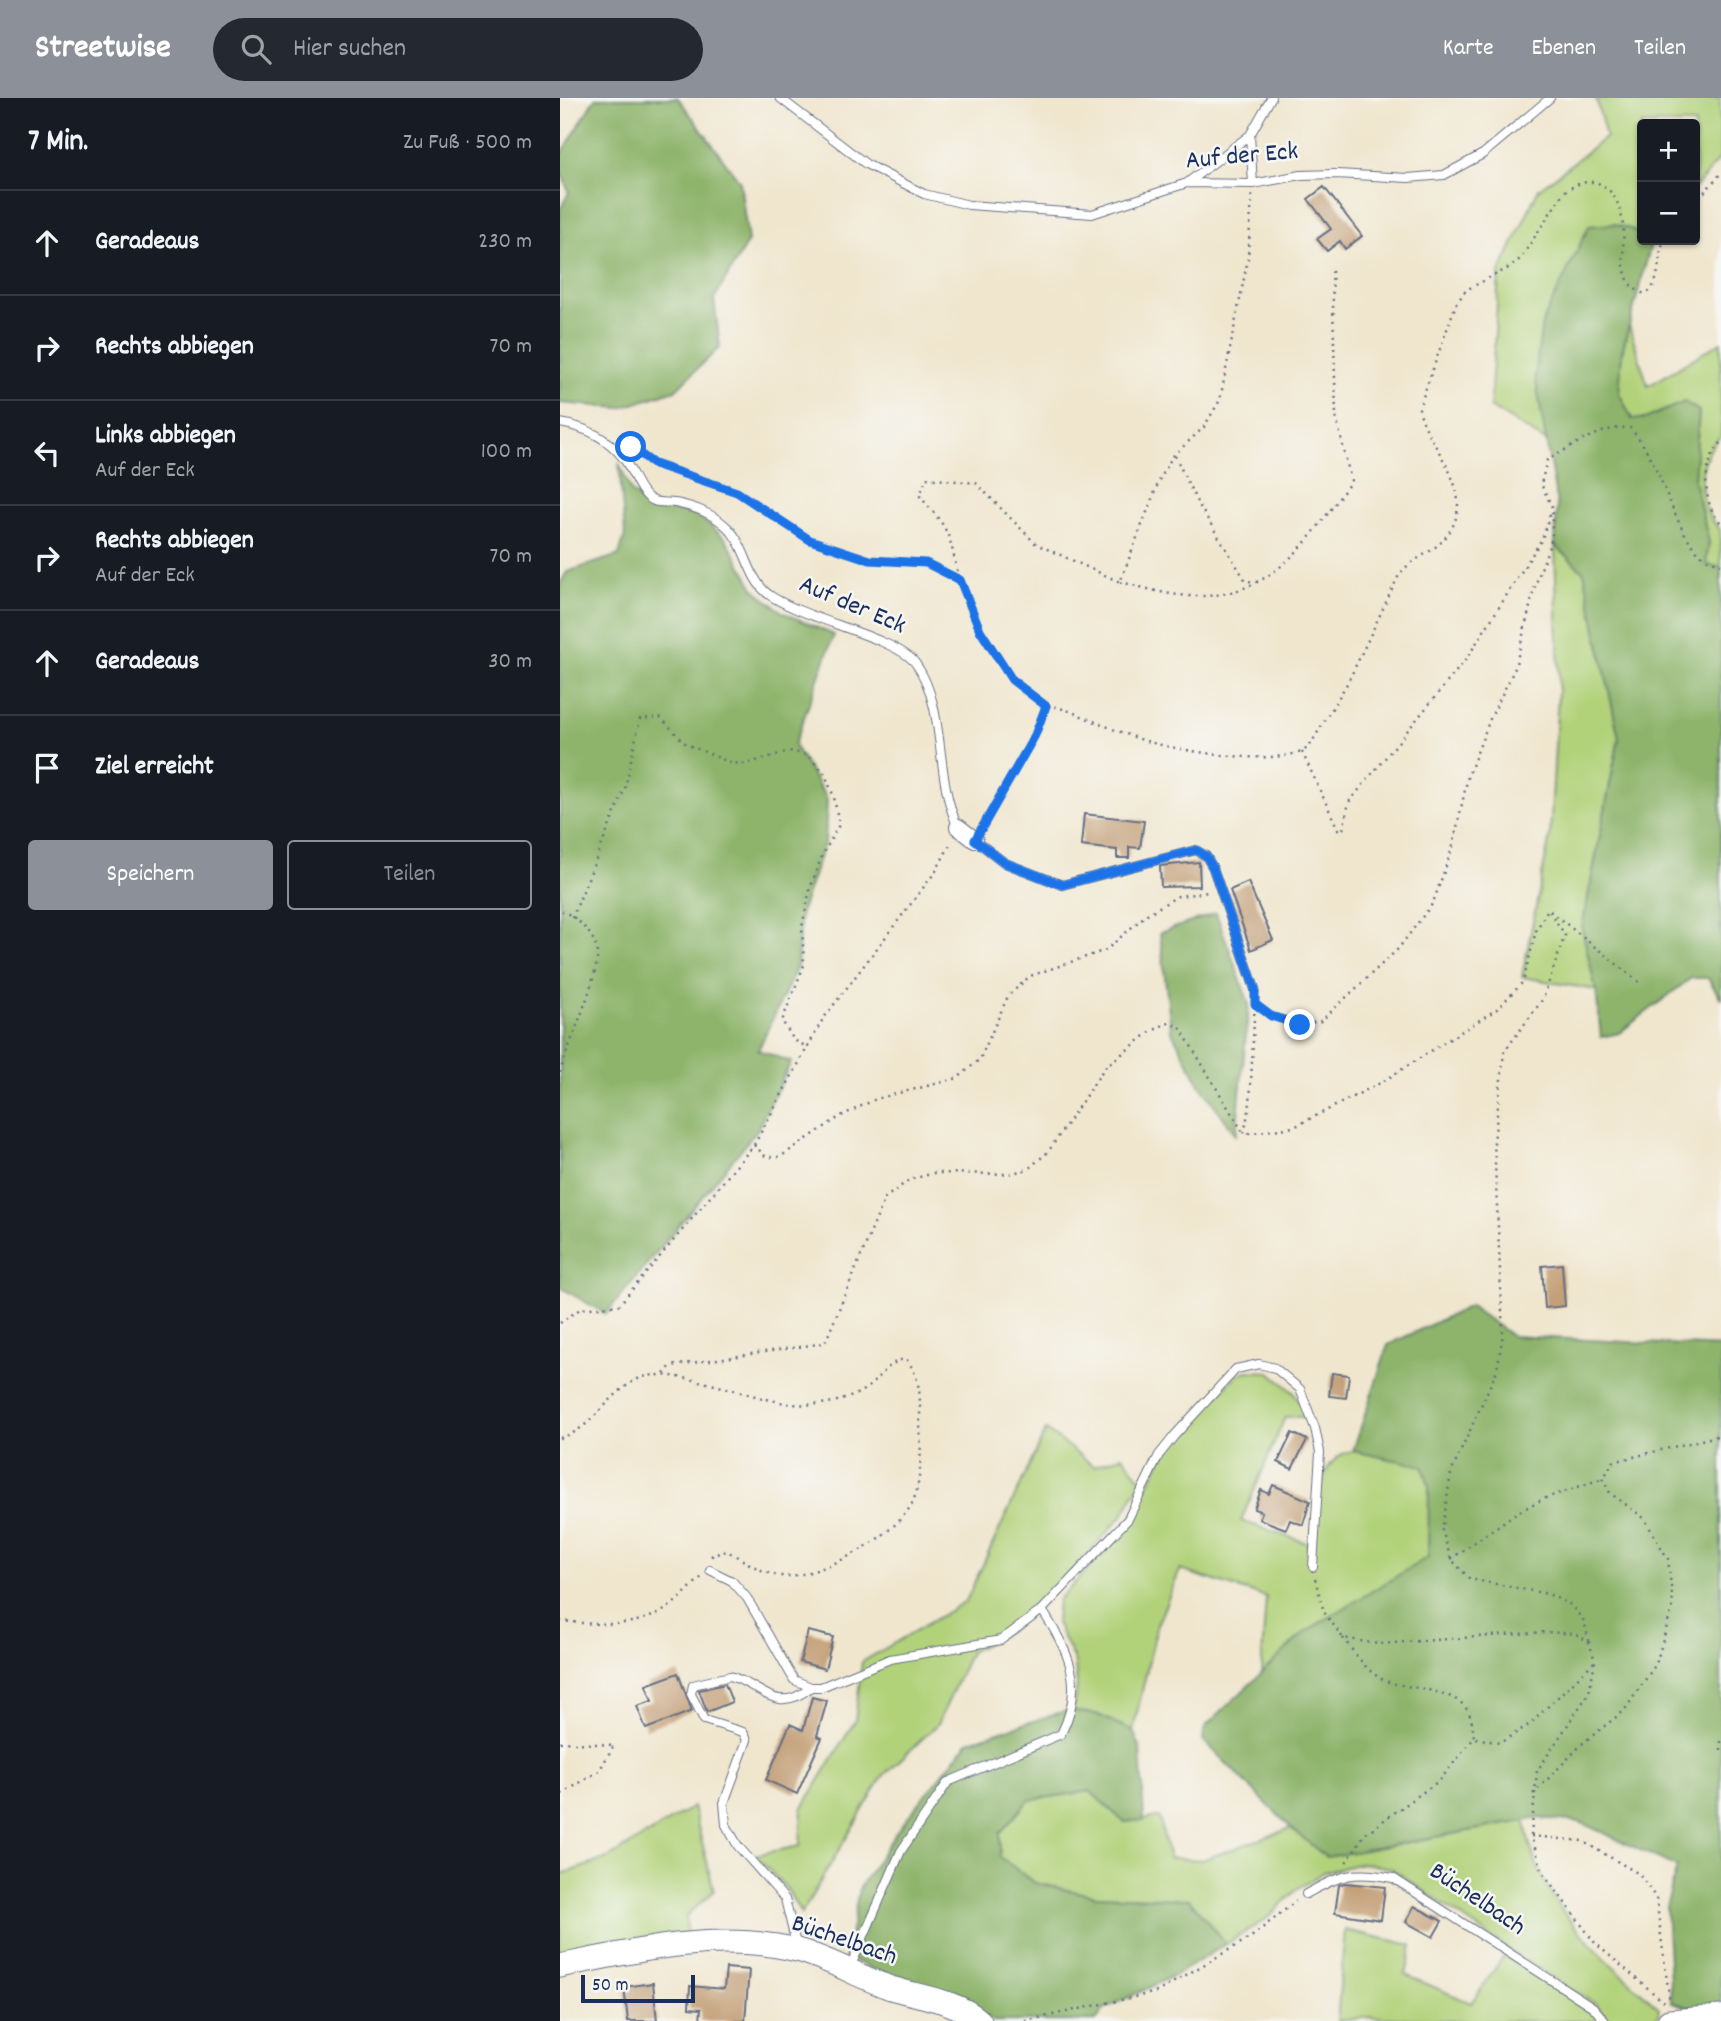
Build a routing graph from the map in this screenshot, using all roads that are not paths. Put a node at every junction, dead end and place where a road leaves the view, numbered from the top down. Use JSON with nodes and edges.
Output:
{"nodes":[{"id":1,"x":780,"y":98,"type":"edge"},
{"id":2,"x":1271,"y":98,"type":"edge"},
{"id":3,"x":1550,"y":98,"type":"edge"},
{"id":4,"x":1250,"y":135,"type":"junction"},
{"id":5,"x":1187,"y":183,"type":"junction"},
{"id":6,"x":1252,"y":184,"type":"junction"},
{"id":7,"x":560,"y":423,"type":"edge"},
{"id":8,"x":958,"y":827,"type":"joint"},
{"id":9,"x":975,"y":840,"type":"joint"},
{"id":10,"x":1255,"y":989,"type":"road end"},
{"id":11,"x":1312,"y":1567,"type":"road end"},
{"id":12,"x":710,"y":1570,"type":"road end"},
{"id":13,"x":1042,"y":1610,"type":"junction"},
{"id":14,"x":811,"y":1687,"type":"junction"},
{"id":15,"x":1306,"y":1894,"type":"road end"},
{"id":16,"x":798,"y":1951,"type":"junction"},
{"id":17,"x":560,"y":1966,"type":"edge"},
{"id":18,"x":850,"y":1968,"type":"junction"},
{"id":19,"x":1721,"y":2017,"type":"edge"},
{"id":20,"x":980,"y":2021,"type":"edge"},
{"id":21,"x":1605,"y":2021,"type":"edge"},
{"id":22,"x":1670,"y":2021,"type":"edge"}],
"edges":[{"from":1,"to":5,"type":"lane","name":"Auf der Eck"},
{"from":2,"to":4,"type":"lane"},
{"from":3,"to":6,"type":"lane","name":"Auf der Eck"},
{"from":4,"to":5,"type":"lane"},
{"from":4,"to":6,"type":"lane"},
{"from":5,"to":6,"type":"lane","name":"Auf der Eck"},
{"from":7,"to":8,"type":"lane","name":"Auf der Eck"},
{"from":8,"to":9,"type":"street"},
{"from":9,"to":10,"type":"lane"},
{"from":11,"to":13,"type":"lane"},
{"from":12,"to":14,"type":"lane"},
{"from":13,"to":14,"type":"lane"},
{"from":13,"to":18,"type":"lane"},
{"from":14,"to":16,"type":"lane"},
{"from":15,"to":21,"type":"lane","name":"Büchelbach"},
{"from":16,"to":17,"type":"street","name":"Büchelbach"},
{"from":16,"to":18,"type":"street","name":"Büchelbach"},
{"from":18,"to":20,"type":"street","name":"Büchelbach"},
{"from":19,"to":22,"type":"street"}]}
